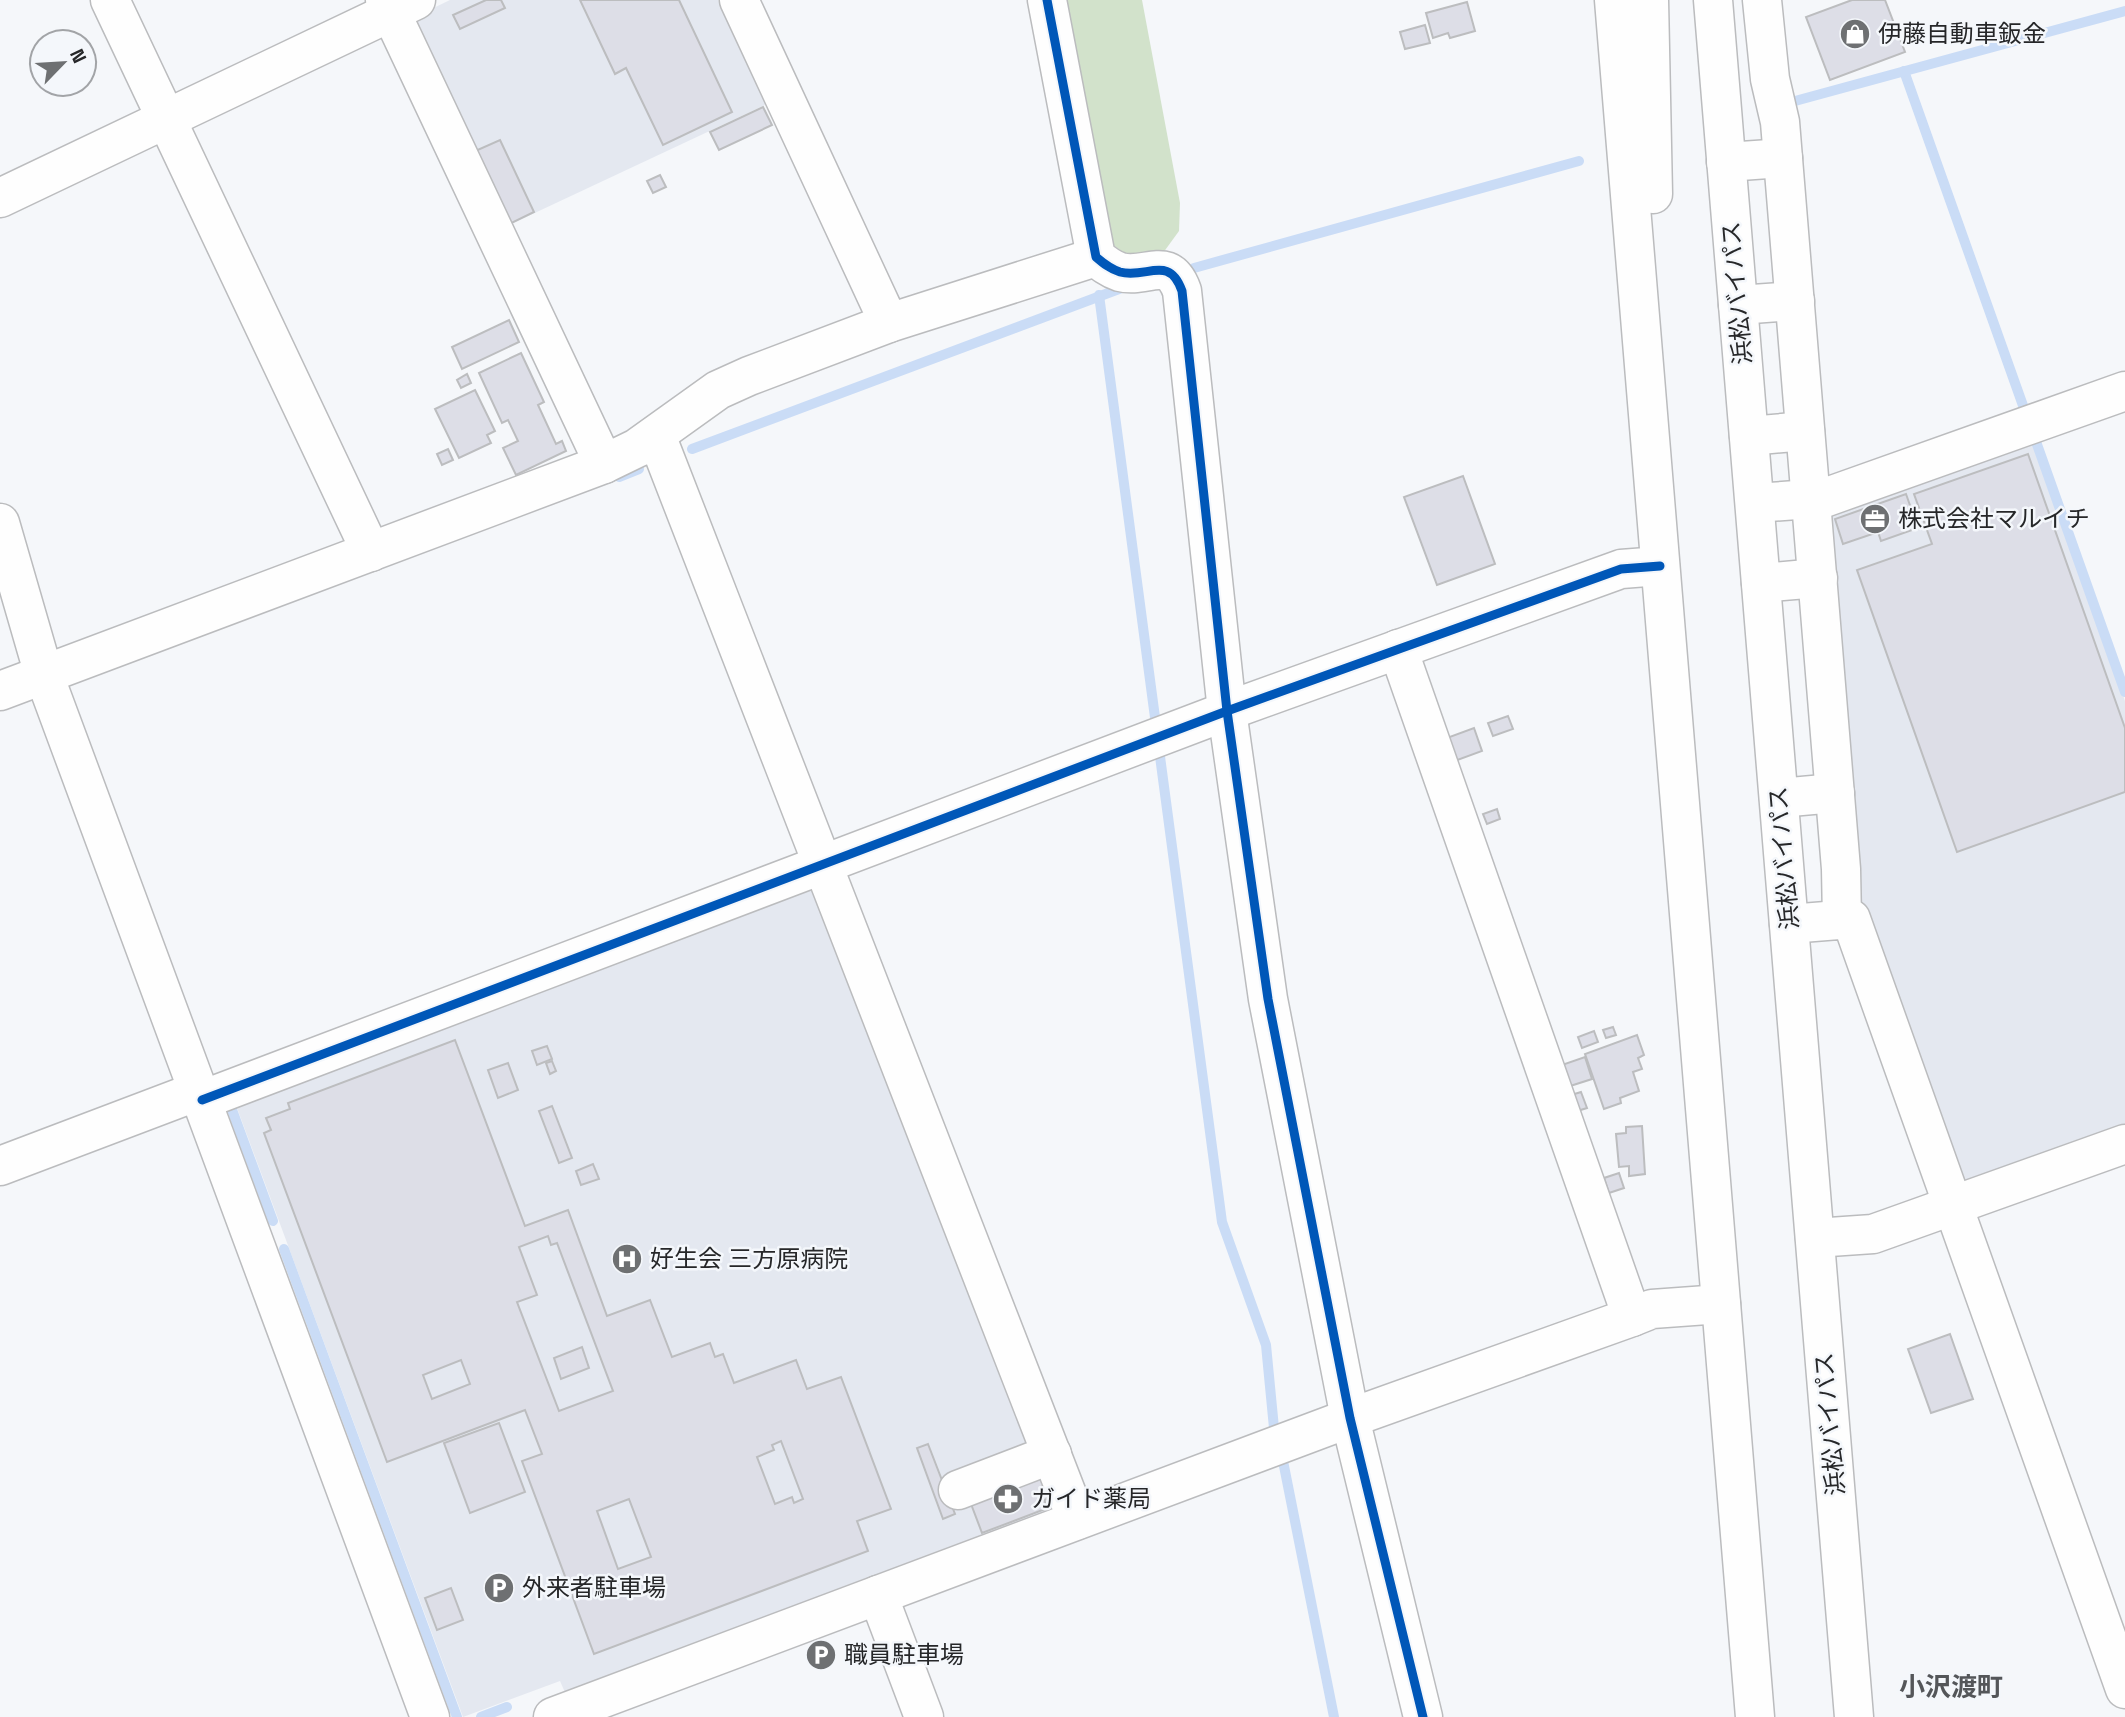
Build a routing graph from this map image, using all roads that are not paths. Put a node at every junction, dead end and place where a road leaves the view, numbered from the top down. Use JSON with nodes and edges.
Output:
{"nodes":[{"id":1,"x":110,"y":0,"type":"edge"},
{"id":2,"x":739,"y":0,"type":"edge"},
{"id":3,"x":1047,"y":0,"type":"edge"},
{"id":4,"x":1614,"y":0,"type":"edge"},
{"id":5,"x":1649,"y":0,"type":"edge"},
{"id":6,"x":1713,"y":0,"type":"edge"},
{"id":7,"x":1762,"y":0,"type":"edge"},
{"id":8,"x":397,"y":4,"type":"edge"},
{"id":9,"x":166,"y":119,"type":"junction"},
{"id":10,"x":1783,"y":158,"type":"junction"},
{"id":11,"x":1726,"y":162,"type":"junction"},
{"id":12,"x":0,"y":198,"type":"edge"},
{"id":13,"x":1096,"y":257,"type":"junction"},
{"id":14,"x":1795,"y":301,"type":"junction"},
{"id":15,"x":1738,"y":305,"type":"junction"},
{"id":16,"x":889,"y":323,"type":"junction"},
{"id":17,"x":2125,"y":391,"type":"edge"},
{"id":18,"x":1805,"y":431,"type":"junction"},
{"id":19,"x":656,"y":435,"type":"junction"},
{"id":20,"x":1749,"y":436,"type":"junction"},
{"id":21,"x":604,"y":464,"type":"junction"},
{"id":22,"x":1653,"y":479,"type":"junction"},
{"id":23,"x":1811,"y":499,"type":"junction"},
{"id":24,"x":1755,"y":503,"type":"junction"},
{"id":25,"x":0,"y":523,"type":"edge"},
{"id":26,"x":371,"y":552,"type":"junction"},
{"id":27,"x":1660,"y":566,"type":"junction"},
{"id":28,"x":1818,"y":578,"type":"junction"},
{"id":29,"x":1761,"y":583,"type":"junction"},
{"id":30,"x":1398,"y":649,"type":"junction"},
{"id":31,"x":44,"y":675,"type":"junction"},
{"id":32,"x":0,"y":691,"type":"edge"},
{"id":33,"x":1227,"y":711,"type":"junction"},
{"id":34,"x":1835,"y":793,"type":"junction"},
{"id":35,"x":1779,"y":798,"type":"junction"},
{"id":36,"x":823,"y":864,"type":"junction"},
{"id":37,"x":1842,"y":920,"type":"junction"},
{"id":38,"x":1789,"y":924,"type":"junction"},
{"id":39,"x":200,"y":1095,"type":"junction"},
{"id":40,"x":2125,"y":1144,"type":"edge"},
{"id":41,"x":0,"y":1166,"type":"edge"},
{"id":42,"x":1953,"y":1205,"type":"junction"},
{"id":43,"x":1815,"y":1238,"type":"junction"},
{"id":44,"x":1721,"y":1304,"type":"junction"},
{"id":45,"x":1632,"y":1317,"type":"junction"},
{"id":46,"x":1350,"y":1418,"type":"junction"},
{"id":47,"x":1052,"y":1454,"type":"junction"},
{"id":48,"x":958,"y":1490,"type":"dead end"},
{"id":49,"x":1077,"y":1520,"type":"junction"},
{"id":50,"x":878,"y":1595,"type":"junction"},
{"id":51,"x":2125,"y":1689,"type":"edge"},
{"id":52,"x":430,"y":1717,"type":"edge"},
{"id":53,"x":553,"y":1717,"type":"edge"},
{"id":54,"x":925,"y":1717,"type":"edge"},
{"id":55,"x":1423,"y":1717,"type":"edge"},
{"id":56,"x":1755,"y":1717,"type":"edge"},
{"id":57,"x":1854,"y":1717,"type":"edge"}],
"edges":[{"from":1,"to":9,"type":"main road"},
{"from":2,"to":16,"type":"main road"},
{"from":3,"to":13,"type":"main road"},
{"from":4,"to":22,"type":"main road"},
{"from":5,"to":22,"type":"main road"},
{"from":6,"to":11,"type":"main road","name":"浜松バイパス"},
{"from":7,"to":10,"type":"main road"},
{"from":8,"to":9,"type":"main road"},
{"from":8,"to":21,"type":"main road"},
{"from":9,"to":12,"type":"main road"},
{"from":9,"to":26,"type":"main road"},
{"from":10,"to":11,"type":"main road"},
{"from":10,"to":14,"type":"main road"},
{"from":11,"to":15,"type":"main road","name":"浜松バイパス"},
{"from":13,"to":16,"type":"main road"},
{"from":13,"to":33,"type":"main road"},
{"from":14,"to":15,"type":"main road"},
{"from":14,"to":18,"type":"main road"},
{"from":15,"to":20,"type":"main road","name":"浜松バイパス"},
{"from":16,"to":19,"type":"main road"},
{"from":17,"to":23,"type":"main road"},
{"from":18,"to":20,"type":"main road"},
{"from":18,"to":23,"type":"main road"},
{"from":19,"to":21,"type":"main road"},
{"from":19,"to":36,"type":"main road"},
{"from":20,"to":24,"type":"main road","name":"浜松バイパス"},
{"from":21,"to":26,"type":"main road"},
{"from":22,"to":27,"type":"main road"},
{"from":23,"to":24,"type":"main road"},
{"from":23,"to":28,"type":"main road"},
{"from":24,"to":29,"type":"main road","name":"浜松バイパス"},
{"from":25,"to":31,"type":"main road"},
{"from":26,"to":31,"type":"main road"},
{"from":27,"to":30,"type":"main road"},
{"from":27,"to":44,"type":"main road"},
{"from":28,"to":29,"type":"main road"},
{"from":28,"to":34,"type":"main road"},
{"from":29,"to":35,"type":"main road","name":"浜松バイパス"},
{"from":30,"to":33,"type":"main road"},
{"from":30,"to":45,"type":"main road"},
{"from":31,"to":32,"type":"main road"},
{"from":31,"to":39,"type":"main road"},
{"from":33,"to":36,"type":"main road"},
{"from":33,"to":46,"type":"main road"},
{"from":34,"to":35,"type":"main road"},
{"from":34,"to":37,"type":"main road"},
{"from":35,"to":38,"type":"main road","name":"浜松バイパス"},
{"from":36,"to":39,"type":"main road"},
{"from":36,"to":47,"type":"main road"},
{"from":37,"to":38,"type":"main road"},
{"from":37,"to":42,"type":"main road"},
{"from":38,"to":43,"type":"main road","name":"浜松バイパス"},
{"from":39,"to":41,"type":"main road"},
{"from":39,"to":52,"type":"main road"},
{"from":40,"to":42,"type":"main road"},
{"from":42,"to":43,"type":"main road"},
{"from":42,"to":51,"type":"main road"},
{"from":43,"to":57,"type":"main road","name":"浜松バイパス"},
{"from":44,"to":45,"type":"main road"},
{"from":44,"to":56,"type":"main road"},
{"from":45,"to":46,"type":"main road"},
{"from":46,"to":49,"type":"main road"},
{"from":46,"to":55,"type":"main road"},
{"from":47,"to":48,"type":"main road"},
{"from":47,"to":49,"type":"main road"},
{"from":49,"to":50,"type":"main road"},
{"from":50,"to":53,"type":"main road"},
{"from":50,"to":54,"type":"main road"}]}
